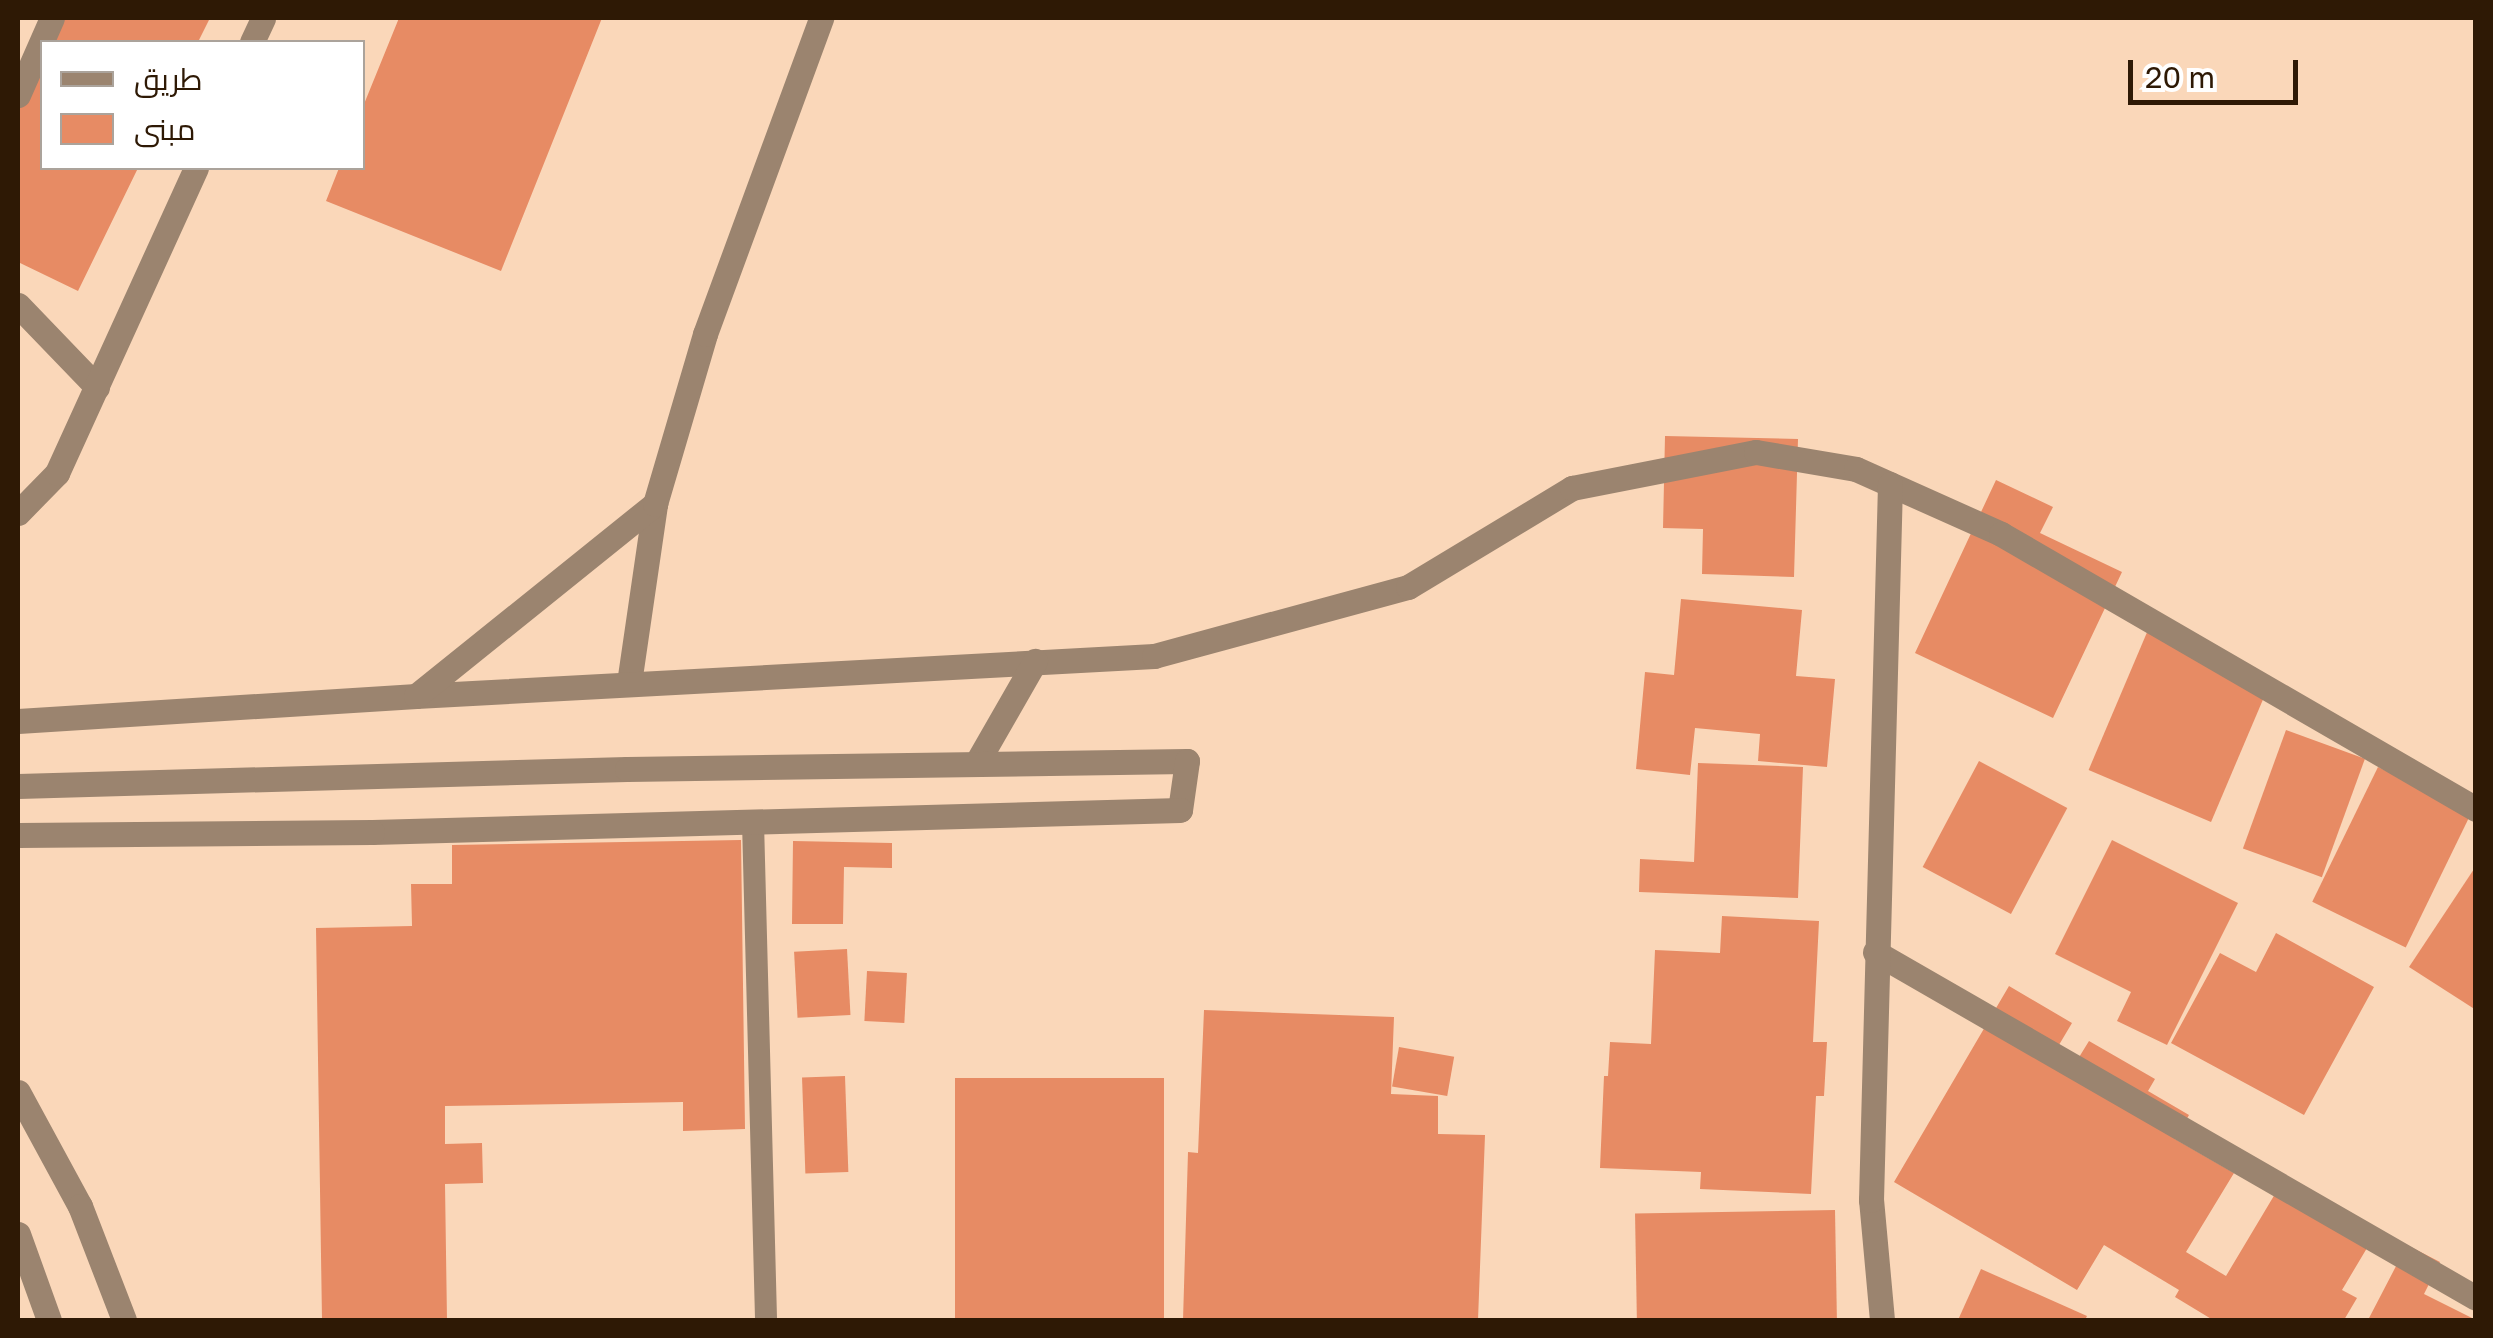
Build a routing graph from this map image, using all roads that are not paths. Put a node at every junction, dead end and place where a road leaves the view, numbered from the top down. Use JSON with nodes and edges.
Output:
{"nodes":[{"id":1,"x":821,"y":18,"type":"edge"},
{"id":2,"x":40,"y":45,"type":"edge"},
{"id":3,"x":18,"y":95,"type":"edge"},
{"id":4,"x":195,"y":170,"type":"edge"},
{"id":5,"x":18,"y":304,"type":"edge"},
{"id":6,"x":97,"y":387,"type":"junction"},
{"id":7,"x":1890,"y":484,"type":"junction"},
{"id":8,"x":655,"y":504,"type":"junction"},
{"id":9,"x":18,"y":513,"type":"edge"},
{"id":10,"x":1035,"y":661,"type":"junction"},
{"id":11,"x":629,"y":683,"type":"junction"},
{"id":12,"x":416,"y":696,"type":"junction"},
{"id":13,"x":18,"y":721,"type":"edge"},
{"id":14,"x":976,"y":764,"type":"junction"},
{"id":15,"x":18,"y":786,"type":"edge"},
{"id":16,"x":2476,"y":809,"type":"edge"},
{"id":17,"x":753,"y":822,"type":"junction"},
{"id":18,"x":18,"y":835,"type":"edge"},
{"id":19,"x":1875,"y":952,"type":"junction"},
{"id":20,"x":18,"y":1092,"type":"edge"},
{"id":21,"x":18,"y":1234,"type":"edge"},
{"id":22,"x":2476,"y":1298,"type":"edge"},
{"id":23,"x":49,"y":1320,"type":"edge"},
{"id":24,"x":124,"y":1320,"type":"edge"},
{"id":25,"x":766,"y":1320,"type":"edge"},
{"id":26,"x":1882,"y":1320,"type":"edge"}],
"edges":[{"from":1,"to":8,"type":"street"},
{"from":2,"to":3,"type":"street"},
{"from":4,"to":6,"type":"street"},
{"from":5,"to":6,"type":"street"},
{"from":6,"to":9,"type":"street"},
{"from":7,"to":10,"type":"street"},
{"from":7,"to":16,"type":"street"},
{"from":7,"to":19,"type":"street"},
{"from":8,"to":11,"type":"street"},
{"from":8,"to":12,"type":"street"},
{"from":10,"to":11,"type":"street"},
{"from":10,"to":14,"type":"street"},
{"from":11,"to":12,"type":"street"},
{"from":12,"to":13,"type":"street"},
{"from":14,"to":15,"type":"street"},
{"from":14,"to":17,"type":"street"},
{"from":17,"to":18,"type":"street"},
{"from":17,"to":25,"type":"lane"},
{"from":19,"to":22,"type":"street"},
{"from":19,"to":26,"type":"street"},
{"from":20,"to":24,"type":"street"},
{"from":21,"to":23,"type":"street"}]}
